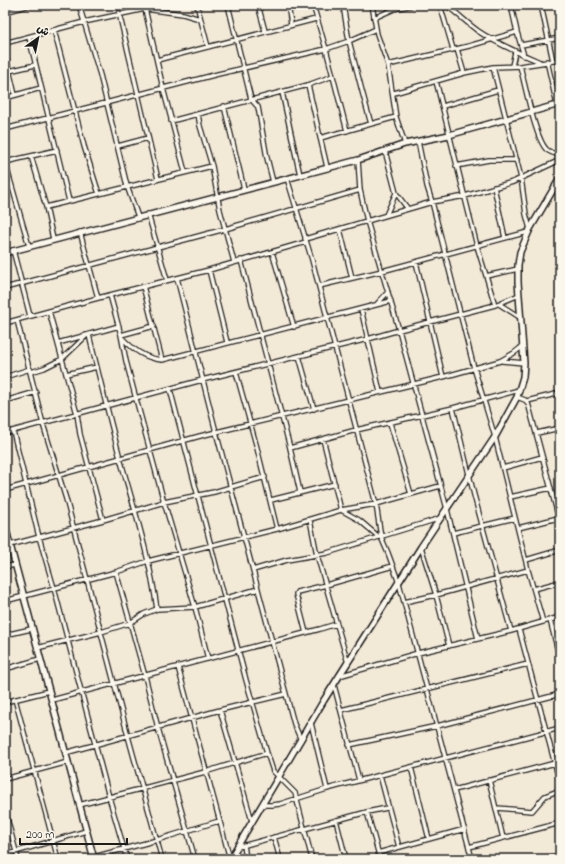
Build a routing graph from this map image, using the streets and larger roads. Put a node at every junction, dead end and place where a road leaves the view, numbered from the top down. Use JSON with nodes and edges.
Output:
{"nodes":[{"id":1,"x":30,"y":5,"type":"edge"},
{"id":2,"x":79,"y":5,"type":"edge"},
{"id":3,"x":197,"y":5,"type":"edge"},
{"id":4,"x":228,"y":5,"type":"edge"},
{"id":5,"x":258,"y":5,"type":"edge"},
{"id":6,"x":288,"y":5,"type":"edge"},
{"id":7,"x":313,"y":5,"type":"edge"},
{"id":8,"x":343,"y":5,"type":"edge"},
{"id":9,"x":372,"y":5,"type":"edge"},
{"id":10,"x":412,"y":5,"type":"edge"},
{"id":11,"x":440,"y":5,"type":"edge"},
{"id":12,"x":446,"y":5,"type":"edge"},
{"id":13,"x":511,"y":5,"type":"edge"},
{"id":14,"x":541,"y":5,"type":"edge"},
{"id":15,"x":402,"y":6,"type":"edge"},
{"id":16,"x":145,"y":9,"type":"junction"},
{"id":17,"x":5,"y":12,"type":"edge"},
{"id":18,"x":119,"y":14,"type":"junction"},
{"id":19,"x":374,"y":18,"type":"junction"},
{"id":20,"x":200,"y":19,"type":"junction"},
{"id":21,"x":316,"y":19,"type":"junction"},
{"id":22,"x":84,"y":22,"type":"junction"},
{"id":23,"x":292,"y":24,"type":"junction"},
{"id":24,"x":376,"y":29,"type":"junction"},
{"id":25,"x":54,"y":30,"type":"junction"},
{"id":26,"x":265,"y":31,"type":"junction"},
{"id":27,"x":517,"y":32,"type":"junction"},
{"id":28,"x":30,"y":38,"type":"junction"},
{"id":29,"x":560,"y":38,"type":"edge"},
{"id":30,"x":236,"y":39,"type":"junction"},
{"id":31,"x":492,"y":40,"type":"junction"},
{"id":32,"x":549,"y":40,"type":"junction"},
{"id":33,"x":350,"y":41,"type":"junction"},
{"id":34,"x":5,"y":43,"type":"edge"},
{"id":35,"x":521,"y":45,"type":"junction"},
{"id":36,"x":208,"y":47,"type":"junction"},
{"id":37,"x":326,"y":49,"type":"junction"},
{"id":38,"x":455,"y":49,"type":"junction"},
{"id":39,"x":515,"y":52,"type":"junction"},
{"id":40,"x":5,"y":53,"type":"edge"},
{"id":41,"x":524,"y":56,"type":"junction"},
{"id":42,"x":157,"y":60,"type":"junction"},
{"id":43,"x":560,"y":60,"type":"edge"},
{"id":44,"x":547,"y":61,"type":"junction"},
{"id":45,"x":553,"y":61,"type":"junction"},
{"id":46,"x":540,"y":62,"type":"junction"},
{"id":47,"x":388,"y":64,"type":"junction"},
{"id":48,"x":35,"y":65,"type":"junction"},
{"id":49,"x":493,"y":66,"type":"junction"},
{"id":50,"x":512,"y":66,"type":"junction"},
{"id":51,"x":520,"y":66,"type":"junction"},
{"id":52,"x":244,"y":68,"type":"junction"},
{"id":53,"x":9,"y":71,"type":"junction"},
{"id":54,"x":464,"y":73,"type":"junction"},
{"id":55,"x":333,"y":76,"type":"junction"},
{"id":56,"x":436,"y":81,"type":"junction"},
{"id":57,"x":308,"y":85,"type":"junction"},
{"id":58,"x":41,"y":88,"type":"junction"},
{"id":59,"x":163,"y":88,"type":"junction"},
{"id":60,"x":498,"y":90,"type":"junction"},
{"id":61,"x":282,"y":92,"type":"junction"},
{"id":62,"x":394,"y":93,"type":"junction"},
{"id":63,"x":15,"y":95,"type":"junction"},
{"id":64,"x":138,"y":95,"type":"junction"},
{"id":65,"x":5,"y":98,"type":"edge"},
{"id":66,"x":251,"y":99,"type":"junction"},
{"id":67,"x":107,"y":104,"type":"junction"},
{"id":68,"x":559,"y":105,"type":"edge"},
{"id":69,"x":224,"y":106,"type":"junction"},
{"id":70,"x":443,"y":106,"type":"junction"},
{"id":71,"x":75,"y":110,"type":"junction"},
{"id":72,"x":560,"y":111,"type":"edge"},
{"id":73,"x":532,"y":112,"type":"junction"},
{"id":74,"x":198,"y":114,"type":"junction"},
{"id":75,"x":396,"y":117,"type":"junction"},
{"id":76,"x":49,"y":119,"type":"junction"},
{"id":77,"x":507,"y":120,"type":"junction"},
{"id":78,"x":171,"y":121,"type":"junction"},
{"id":79,"x":371,"y":124,"type":"junction"},
{"id":80,"x":5,"y":130,"type":"edge"},
{"id":81,"x":346,"y":131,"type":"junction"},
{"id":82,"x":449,"y":135,"type":"junction"},
{"id":83,"x":148,"y":138,"type":"junction"},
{"id":84,"x":320,"y":138,"type":"junction"},
{"id":85,"x":418,"y":141,"type":"junction"},
{"id":86,"x":405,"y":144,"type":"junction"},
{"id":87,"x":118,"y":146,"type":"junction"},
{"id":88,"x":57,"y":150,"type":"junction"},
{"id":89,"x":385,"y":151,"type":"junction"},
{"id":90,"x":560,"y":155,"type":"edge"},
{"id":91,"x":31,"y":156,"type":"junction"},
{"id":92,"x":358,"y":160,"type":"junction"},
{"id":93,"x":517,"y":160,"type":"junction"},
{"id":94,"x":560,"y":160,"type":"edge"},
{"id":95,"x":5,"y":162,"type":"edge"},
{"id":96,"x":212,"y":166,"type":"junction"},
{"id":97,"x":456,"y":166,"type":"junction"},
{"id":98,"x":327,"y":167,"type":"junction"},
{"id":99,"x":185,"y":172,"type":"junction"},
{"id":100,"x":300,"y":175,"type":"junction"},
{"id":101,"x":287,"y":178,"type":"junction"},
{"id":102,"x":521,"y":178,"type":"junction"},
{"id":103,"x":560,"y":178,"type":"edge"},
{"id":104,"x":158,"y":179,"type":"junction"},
{"id":105,"x":273,"y":182,"type":"junction"},
{"id":106,"x":127,"y":186,"type":"junction"},
{"id":107,"x":494,"y":187,"type":"junction"},
{"id":108,"x":244,"y":189,"type":"junction"},
{"id":109,"x":360,"y":190,"type":"junction"},
{"id":110,"x":396,"y":193,"type":"junction"},
{"id":111,"x":99,"y":194,"type":"junction"},
{"id":112,"x":217,"y":196,"type":"junction"},
{"id":113,"x":465,"y":196,"type":"junction"},
{"id":114,"x":69,"y":201,"type":"junction"},
{"id":115,"x":432,"y":202,"type":"junction"},
{"id":116,"x":46,"y":207,"type":"junction"},
{"id":117,"x":296,"y":209,"type":"junction"},
{"id":118,"x":408,"y":209,"type":"junction"},
{"id":119,"x":148,"y":214,"type":"junction"},
{"id":120,"x":386,"y":216,"type":"junction"},
{"id":121,"x":138,"y":217,"type":"junction"},
{"id":122,"x":367,"y":222,"type":"junction"},
{"id":123,"x":224,"y":229,"type":"junction"},
{"id":124,"x":340,"y":229,"type":"junction"},
{"id":125,"x":529,"y":230,"type":"junction"},
{"id":126,"x":80,"y":232,"type":"junction"},
{"id":127,"x":505,"y":238,"type":"junction"},
{"id":128,"x":53,"y":239,"type":"junction"},
{"id":129,"x":306,"y":240,"type":"junction"},
{"id":130,"x":29,"y":246,"type":"junction"},
{"id":131,"x":476,"y":246,"type":"junction"},
{"id":132,"x":157,"y":247,"type":"junction"},
{"id":133,"x":13,"y":250,"type":"junction"},
{"id":134,"x":272,"y":252,"type":"junction"},
{"id":135,"x":5,"y":253,"type":"edge"},
{"id":136,"x":446,"y":255,"type":"junction"},
{"id":137,"x":241,"y":260,"type":"junction"},
{"id":138,"x":234,"y":262,"type":"junction"},
{"id":139,"x":416,"y":262,"type":"junction"},
{"id":140,"x":89,"y":266,"type":"junction"},
{"id":141,"x":518,"y":269,"type":"junction"},
{"id":142,"x":209,"y":270,"type":"junction"},
{"id":143,"x":382,"y":271,"type":"junction"},
{"id":144,"x":486,"y":276,"type":"junction"},
{"id":145,"x":177,"y":278,"type":"junction"},
{"id":146,"x":352,"y":278,"type":"junction"},
{"id":147,"x":167,"y":280,"type":"junction"},
{"id":148,"x":22,"y":283,"type":"junction"},
{"id":149,"x":143,"y":286,"type":"junction"},
{"id":150,"x":319,"y":286,"type":"junction"},
{"id":151,"x":5,"y":288,"type":"edge"},
{"id":152,"x":388,"y":292,"type":"junction"},
{"id":153,"x":110,"y":295,"type":"junction"},
{"id":154,"x":519,"y":296,"type":"junction"},
{"id":155,"x":98,"y":298,"type":"junction"},
{"id":156,"x":391,"y":302,"type":"junction"},
{"id":157,"x":499,"y":304,"type":"junction"},
{"id":158,"x":376,"y":305,"type":"junction"},
{"id":159,"x":495,"y":305,"type":"junction"},
{"id":160,"x":361,"y":309,"type":"junction"},
{"id":161,"x":49,"y":311,"type":"junction"},
{"id":162,"x":461,"y":314,"type":"junction"},
{"id":163,"x":30,"y":316,"type":"junction"},
{"id":164,"x":326,"y":318,"type":"junction"},
{"id":165,"x":521,"y":318,"type":"junction"},
{"id":166,"x":17,"y":320,"type":"junction"},
{"id":167,"x":430,"y":322,"type":"junction"},
{"id":168,"x":5,"y":323,"type":"edge"},
{"id":169,"x":119,"y":326,"type":"junction"},
{"id":170,"x":154,"y":326,"type":"junction"},
{"id":171,"x":294,"y":327,"type":"junction"},
{"id":172,"x":399,"y":330,"type":"junction"},
{"id":173,"x":260,"y":334,"type":"junction"},
{"id":174,"x":88,"y":335,"type":"junction"},
{"id":175,"x":122,"y":336,"type":"junction"},
{"id":176,"x":368,"y":339,"type":"junction"},
{"id":177,"x":227,"y":342,"type":"junction"},
{"id":178,"x":58,"y":344,"type":"junction"},
{"id":179,"x":524,"y":346,"type":"junction"},
{"id":180,"x":334,"y":348,"type":"junction"},
{"id":181,"x":195,"y":350,"type":"junction"},
{"id":182,"x":299,"y":356,"type":"junction"},
{"id":183,"x":62,"y":359,"type":"junction"},
{"id":184,"x":162,"y":360,"type":"junction"},
{"id":185,"x":500,"y":360,"type":"junction"},
{"id":186,"x":524,"y":363,"type":"junction"},
{"id":187,"x":268,"y":365,"type":"junction"},
{"id":188,"x":97,"y":367,"type":"junction"},
{"id":189,"x":474,"y":368,"type":"junction"},
{"id":190,"x":30,"y":370,"type":"junction"},
{"id":191,"x":236,"y":372,"type":"junction"},
{"id":192,"x":66,"y":374,"type":"junction"},
{"id":193,"x":5,"y":377,"type":"edge"},
{"id":194,"x":443,"y":377,"type":"junction"},
{"id":195,"x":202,"y":380,"type":"junction"},
{"id":196,"x":413,"y":385,"type":"junction"},
{"id":197,"x":170,"y":389,"type":"junction"},
{"id":198,"x":520,"y":390,"type":"junction"},
{"id":199,"x":36,"y":392,"type":"junction"},
{"id":200,"x":380,"y":392,"type":"junction"},
{"id":201,"x":560,"y":393,"type":"edge"},
{"id":202,"x":517,"y":397,"type":"junction"},
{"id":203,"x":136,"y":399,"type":"junction"},
{"id":204,"x":5,"y":400,"type":"edge"},
{"id":205,"x":348,"y":400,"type":"junction"},
{"id":206,"x":483,"y":400,"type":"junction"},
{"id":207,"x":527,"y":401,"type":"junction"},
{"id":208,"x":107,"y":406,"type":"junction"},
{"id":209,"x":453,"y":408,"type":"junction"},
{"id":210,"x":314,"y":409,"type":"junction"},
{"id":211,"x":77,"y":414,"type":"junction"},
{"id":212,"x":422,"y":415,"type":"junction"},
{"id":213,"x":282,"y":417,"type":"junction"},
{"id":214,"x":390,"y":423,"type":"junction"},
{"id":215,"x":43,"y":424,"type":"junction"},
{"id":216,"x":250,"y":424,"type":"junction"},
{"id":217,"x":560,"y":428,"type":"edge"},
{"id":218,"x":356,"y":430,"type":"junction"},
{"id":219,"x":14,"y":431,"type":"junction"},
{"id":220,"x":216,"y":432,"type":"junction"},
{"id":221,"x":5,"y":433,"type":"edge"},
{"id":222,"x":537,"y":433,"type":"junction"},
{"id":223,"x":495,"y":437,"type":"junction"},
{"id":224,"x":323,"y":438,"type":"junction"},
{"id":225,"x":183,"y":441,"type":"junction"},
{"id":226,"x":290,"y":448,"type":"junction"},
{"id":227,"x":150,"y":451,"type":"junction"},
{"id":228,"x":542,"y":457,"type":"junction"},
{"id":229,"x":120,"y":459,"type":"junction"},
{"id":230,"x":88,"y":466,"type":"junction"},
{"id":231,"x":503,"y":468,"type":"junction"},
{"id":232,"x":59,"y":475,"type":"junction"},
{"id":233,"x":470,"y":475,"type":"junction"},
{"id":234,"x":265,"y":476,"type":"junction"},
{"id":235,"x":27,"y":484,"type":"junction"},
{"id":236,"x":335,"y":484,"type":"junction"},
{"id":237,"x":440,"y":486,"type":"junction"},
{"id":238,"x":231,"y":487,"type":"junction"},
{"id":239,"x":551,"y":488,"type":"junction"},
{"id":240,"x":5,"y":490,"type":"edge"},
{"id":241,"x":300,"y":492,"type":"junction"},
{"id":242,"x":411,"y":494,"type":"junction"},
{"id":243,"x":197,"y":495,"type":"junction"},
{"id":244,"x":510,"y":497,"type":"junction"},
{"id":245,"x":271,"y":500,"type":"junction"},
{"id":246,"x":164,"y":502,"type":"junction"},
{"id":247,"x":376,"y":504,"type":"junction"},
{"id":248,"x":558,"y":507,"type":"edge"},
{"id":249,"x":447,"y":509,"type":"junction"},
{"id":250,"x":135,"y":510,"type":"junction"},
{"id":251,"x":341,"y":510,"type":"junction"},
{"id":252,"x":441,"y":517,"type":"junction"},
{"id":253,"x":515,"y":518,"type":"junction"},
{"id":254,"x":558,"y":518,"type":"junction"},
{"id":255,"x":103,"y":520,"type":"junction"},
{"id":256,"x":310,"y":520,"type":"junction"},
{"id":257,"x":560,"y":523,"type":"edge"},
{"id":258,"x":483,"y":525,"type":"junction"},
{"id":259,"x":5,"y":526,"type":"edge"},
{"id":260,"x":73,"y":528,"type":"junction"},
{"id":261,"x":518,"y":528,"type":"junction"},
{"id":262,"x":277,"y":529,"type":"junction"},
{"id":263,"x":6,"y":533,"type":"edge"},
{"id":264,"x":453,"y":533,"type":"junction"},
{"id":265,"x":39,"y":537,"type":"junction"},
{"id":266,"x":380,"y":537,"type":"junction"},
{"id":267,"x":244,"y":538,"type":"junction"},
{"id":268,"x":10,"y":545,"type":"junction"},
{"id":269,"x":211,"y":545,"type":"junction"},
{"id":270,"x":421,"y":547,"type":"junction"},
{"id":271,"x":560,"y":550,"type":"edge"},
{"id":272,"x":180,"y":554,"type":"junction"},
{"id":273,"x":317,"y":555,"type":"junction"},
{"id":274,"x":526,"y":560,"type":"junction"},
{"id":275,"x":148,"y":562,"type":"junction"},
{"id":276,"x":15,"y":565,"type":"junction"},
{"id":277,"x":393,"y":566,"type":"junction"},
{"id":278,"x":5,"y":567,"type":"edge"},
{"id":279,"x":253,"y":570,"type":"junction"},
{"id":280,"x":528,"y":570,"type":"junction"},
{"id":281,"x":116,"y":572,"type":"junction"},
{"id":282,"x":497,"y":578,"type":"junction"},
{"id":283,"x":87,"y":580,"type":"junction"},
{"id":284,"x":560,"y":582,"type":"edge"},
{"id":285,"x":399,"y":583,"type":"junction"},
{"id":286,"x":326,"y":585,"type":"junction"},
{"id":287,"x":466,"y":587,"type":"junction"},
{"id":288,"x":54,"y":588,"type":"junction"},
{"id":289,"x":258,"y":589,"type":"junction"},
{"id":290,"x":534,"y":589,"type":"junction"},
{"id":291,"x":436,"y":595,"type":"junction"},
{"id":292,"x":24,"y":596,"type":"junction"},
{"id":293,"x":225,"y":599,"type":"junction"},
{"id":294,"x":5,"y":601,"type":"edge"},
{"id":295,"x":404,"y":602,"type":"junction"},
{"id":296,"x":195,"y":607,"type":"junction"},
{"id":297,"x":157,"y":609,"type":"junction"},
{"id":298,"x":560,"y":617,"type":"edge"},
{"id":299,"x":550,"y":620,"type":"junction"},
{"id":300,"x":543,"y":622,"type":"junction"},
{"id":301,"x":130,"y":623,"type":"junction"},
{"id":302,"x":336,"y":624,"type":"junction"},
{"id":303,"x":31,"y":628,"type":"junction"},
{"id":304,"x":519,"y":629,"type":"junction"},
{"id":305,"x":511,"y":631,"type":"junction"},
{"id":306,"x":101,"y":632,"type":"junction"},
{"id":307,"x":306,"y":633,"type":"junction"},
{"id":308,"x":5,"y":635,"type":"edge"},
{"id":309,"x":478,"y":639,"type":"junction"},
{"id":310,"x":67,"y":640,"type":"junction"},
{"id":311,"x":272,"y":642,"type":"junction"},
{"id":312,"x":449,"y":646,"type":"junction"},
{"id":313,"x":37,"y":648,"type":"junction"},
{"id":314,"x":239,"y":651,"type":"junction"},
{"id":315,"x":418,"y":653,"type":"junction"},
{"id":316,"x":40,"y":659,"type":"junction"},
{"id":317,"x":208,"y":659,"type":"junction"},
{"id":318,"x":560,"y":659,"type":"edge"},
{"id":319,"x":348,"y":663,"type":"junction"},
{"id":320,"x":528,"y":664,"type":"junction"},
{"id":321,"x":178,"y":667,"type":"junction"},
{"id":322,"x":5,"y":669,"type":"edge"},
{"id":323,"x":145,"y":676,"type":"junction"},
{"id":324,"x":339,"y":676,"type":"junction"},
{"id":325,"x":115,"y":684,"type":"junction"},
{"id":326,"x":334,"y":685,"type":"junction"},
{"id":327,"x":427,"y":688,"type":"junction"},
{"id":328,"x":49,"y":691,"type":"junction"},
{"id":329,"x":82,"y":693,"type":"junction"},
{"id":330,"x":286,"y":694,"type":"junction"},
{"id":331,"x":560,"y":694,"type":"edge"},
{"id":332,"x":15,"y":699,"type":"junction"},
{"id":333,"x":52,"y":700,"type":"junction"},
{"id":334,"x":538,"y":700,"type":"junction"},
{"id":335,"x":5,"y":702,"type":"edge"},
{"id":336,"x":252,"y":703,"type":"junction"},
{"id":337,"x":220,"y":710,"type":"junction"},
{"id":338,"x":341,"y":710,"type":"junction"},
{"id":339,"x":191,"y":718,"type":"junction"},
{"id":340,"x":311,"y":723,"type":"junction"},
{"id":341,"x":437,"y":726,"type":"junction"},
{"id":342,"x":158,"y":728,"type":"junction"},
{"id":343,"x":560,"y":728,"type":"edge"},
{"id":344,"x":546,"y":731,"type":"junction"},
{"id":345,"x":128,"y":736,"type":"junction"},
{"id":346,"x":301,"y":740,"type":"junction"},
{"id":347,"x":96,"y":745,"type":"junction"},
{"id":348,"x":349,"y":745,"type":"junction"},
{"id":349,"x":65,"y":753,"type":"junction"},
{"id":350,"x":267,"y":753,"type":"junction"},
{"id":351,"x":446,"y":758,"type":"junction"},
{"id":352,"x":68,"y":762,"type":"junction"},
{"id":353,"x":234,"y":763,"type":"junction"},
{"id":354,"x":555,"y":763,"type":"junction"},
{"id":355,"x":411,"y":767,"type":"junction"},
{"id":356,"x":35,"y":771,"type":"junction"},
{"id":357,"x":205,"y":772,"type":"junction"},
{"id":358,"x":380,"y":775,"type":"junction"},
{"id":359,"x":278,"y":777,"type":"junction"},
{"id":360,"x":5,"y":779,"type":"edge"},
{"id":361,"x":359,"y":780,"type":"junction"},
{"id":362,"x":489,"y":780,"type":"junction"},
{"id":363,"x":173,"y":781,"type":"junction"},
{"id":364,"x":560,"y":783,"type":"edge"},
{"id":365,"x":142,"y":789,"type":"junction"},
{"id":366,"x":327,"y":789,"type":"junction"},
{"id":367,"x":454,"y":790,"type":"junction"},
{"id":368,"x":560,"y":790,"type":"edge"},
{"id":369,"x":109,"y":797,"type":"junction"},
{"id":370,"x":297,"y":798,"type":"junction"},
{"id":371,"x":79,"y":805,"type":"junction"},
{"id":372,"x":262,"y":805,"type":"junction"},
{"id":373,"x":387,"y":808,"type":"junction"},
{"id":374,"x":497,"y":808,"type":"junction"},
{"id":375,"x":5,"y":811,"type":"edge"},
{"id":376,"x":367,"y":812,"type":"junction"},
{"id":377,"x":336,"y":820,"type":"junction"},
{"id":378,"x":219,"y":821,"type":"junction"},
{"id":379,"x":252,"y":821,"type":"junction"},
{"id":380,"x":560,"y":823,"type":"edge"},
{"id":381,"x":305,"y":829,"type":"junction"},
{"id":382,"x":465,"y":829,"type":"junction"},
{"id":383,"x":86,"y":831,"type":"junction"},
{"id":384,"x":188,"y":832,"type":"junction"},
{"id":385,"x":274,"y":837,"type":"junction"},
{"id":386,"x":504,"y":838,"type":"junction"},
{"id":387,"x":429,"y":839,"type":"junction"},
{"id":388,"x":157,"y":840,"type":"junction"},
{"id":389,"x":53,"y":841,"type":"junction"},
{"id":390,"x":244,"y":845,"type":"junction"},
{"id":391,"x":236,"y":847,"type":"junction"},
{"id":392,"x":469,"y":847,"type":"junction"},
{"id":393,"x":399,"y":848,"type":"junction"},
{"id":394,"x":124,"y":849,"type":"junction"},
{"id":395,"x":16,"y":852,"type":"junction"},
{"id":396,"x":378,"y":853,"type":"junction"},
{"id":397,"x":5,"y":855,"type":"edge"},
{"id":398,"x":560,"y":856,"type":"edge"},
{"id":399,"x":94,"y":858,"type":"edge"},
{"id":400,"x":18,"y":859,"type":"edge"},
{"id":401,"x":58,"y":859,"type":"edge"},
{"id":402,"x":127,"y":859,"type":"edge"},
{"id":403,"x":162,"y":859,"type":"edge"},
{"id":404,"x":195,"y":859,"type":"edge"},
{"id":405,"x":230,"y":859,"type":"edge"},
{"id":406,"x":246,"y":859,"type":"edge"},
{"id":407,"x":280,"y":859,"type":"edge"},
{"id":408,"x":312,"y":859,"type":"edge"},
{"id":409,"x":346,"y":859,"type":"edge"},
{"id":410,"x":380,"y":859,"type":"edge"},
{"id":411,"x":472,"y":859,"type":"edge"},
{"id":412,"x":547,"y":859,"type":"edge"}],
"edges":[{"from":1,"to":17,"type":"street"},
{"from":2,"to":22,"type":"street"},
{"from":3,"to":20,"type":"street"},
{"from":4,"to":30,"type":"street"},
{"from":5,"to":26,"type":"street"},
{"from":6,"to":23,"type":"street"},
{"from":7,"to":21,"type":"street"},
{"from":8,"to":33,"type":"street"},
{"from":9,"to":19,"type":"street"},
{"from":10,"to":15,"type":"street"},
{"from":11,"to":38,"type":"street"},
{"from":12,"to":31,"type":"street"},
{"from":13,"to":27,"type":"street"},
{"from":14,"to":32,"type":"street"},
{"from":15,"to":19,"type":"street"},
{"from":16,"to":18,"type":"street"},
{"from":16,"to":20,"type":"street"},
{"from":16,"to":42,"type":"street"},
{"from":18,"to":22,"type":"street"},
{"from":18,"to":64,"type":"street"},
{"from":19,"to":24,"type":"street"},
{"from":20,"to":36,"type":"street"},
{"from":21,"to":23,"type":"street"},
{"from":21,"to":37,"type":"street"},
{"from":22,"to":25,"type":"street"},
{"from":22,"to":67,"type":"street"},
{"from":23,"to":26,"type":"street"},
{"from":24,"to":33,"type":"street"},
{"from":24,"to":47,"type":"street"},
{"from":25,"to":28,"type":"street"},
{"from":25,"to":71,"type":"street"},
{"from":26,"to":30,"type":"street"},
{"from":27,"to":31,"type":"street"},
{"from":27,"to":35,"type":"street"},
{"from":28,"to":34,"type":"street"},
{"from":28,"to":48,"type":"street"},
{"from":29,"to":32,"type":"street"},
{"from":30,"to":36,"type":"street"},
{"from":30,"to":52,"type":"street"},
{"from":31,"to":38,"type":"street"},
{"from":31,"to":39,"type":"street"},
{"from":32,"to":35,"type":"street"},
{"from":32,"to":45,"type":"street"},
{"from":33,"to":37,"type":"street"},
{"from":33,"to":79,"type":"street"},
{"from":35,"to":41,"type":"street"},
{"from":36,"to":42,"type":"street"},
{"from":37,"to":52,"type":"street"},
{"from":37,"to":55,"type":"street"},
{"from":38,"to":47,"type":"street"},
{"from":38,"to":54,"type":"street"},
{"from":39,"to":41,"type":"street"},
{"from":39,"to":50,"type":"street"},
{"from":40,"to":53,"type":"street"},
{"from":41,"to":46,"type":"street"},
{"from":42,"to":59,"type":"street"},
{"from":43,"to":45,"type":"street"},
{"from":44,"to":45,"type":"street"},
{"from":44,"to":46,"type":"street"},
{"from":44,"to":68,"type":"street"},
{"from":46,"to":51,"type":"street"},
{"from":47,"to":62,"type":"street"},
{"from":48,"to":53,"type":"street"},
{"from":48,"to":58,"type":"street"},
{"from":49,"to":50,"type":"street"},
{"from":49,"to":54,"type":"street"},
{"from":49,"to":60,"type":"street"},
{"from":50,"to":51,"type":"street"},
{"from":51,"to":73,"type":"street"},
{"from":52,"to":59,"type":"street"},
{"from":52,"to":66,"type":"street"},
{"from":53,"to":63,"type":"street"},
{"from":54,"to":56,"type":"street"},
{"from":55,"to":57,"type":"street"},
{"from":55,"to":81,"type":"street"},
{"from":56,"to":62,"type":"street"},
{"from":56,"to":70,"type":"street"},
{"from":57,"to":61,"type":"street"},
{"from":57,"to":84,"type":"street"},
{"from":58,"to":63,"type":"street"},
{"from":58,"to":76,"type":"street"},
{"from":59,"to":64,"type":"street"},
{"from":59,"to":78,"type":"street"},
{"from":60,"to":70,"type":"street"},
{"from":60,"to":77,"type":"street"},
{"from":61,"to":66,"type":"street"},
{"from":61,"to":100,"type":"street"},
{"from":62,"to":75,"type":"street"},
{"from":63,"to":65,"type":"street"},
{"from":64,"to":67,"type":"street"},
{"from":64,"to":83,"type":"street"},
{"from":66,"to":69,"type":"street"},
{"from":66,"to":105,"type":"street"},
{"from":67,"to":71,"type":"street"},
{"from":67,"to":87,"type":"street"},
{"from":68,"to":72,"type":"street"},
{"from":68,"to":73,"type":"street"},
{"from":69,"to":74,"type":"street"},
{"from":69,"to":108,"type":"street"},
{"from":70,"to":82,"type":"street"},
{"from":71,"to":76,"type":"street"},
{"from":71,"to":111,"type":"street"},
{"from":73,"to":77,"type":"street"},
{"from":73,"to":90,"type":"street"},
{"from":74,"to":78,"type":"street"},
{"from":74,"to":96,"type":"street"},
{"from":75,"to":79,"type":"street"},
{"from":75,"to":86,"type":"street"},
{"from":76,"to":80,"type":"street"},
{"from":76,"to":88,"type":"street"},
{"from":77,"to":82,"type":"street"},
{"from":77,"to":93,"type":"street"},
{"from":78,"to":99,"type":"street"},
{"from":79,"to":81,"type":"street"},
{"from":81,"to":84,"type":"street"},
{"from":82,"to":85,"type":"street"},
{"from":82,"to":97,"type":"street"},
{"from":83,"to":87,"type":"street"},
{"from":83,"to":104,"type":"street"},
{"from":84,"to":98,"type":"street"},
{"from":85,"to":86,"type":"street"},
{"from":85,"to":115,"type":"street"},
{"from":86,"to":89,"type":"street"},
{"from":87,"to":106,"type":"street"},
{"from":88,"to":91,"type":"street"},
{"from":88,"to":114,"type":"street"},
{"from":89,"to":92,"type":"street"},
{"from":89,"to":110,"type":"street"},
{"from":91,"to":95,"type":"street"},
{"from":91,"to":116,"type":"street"},
{"from":92,"to":98,"type":"street"},
{"from":92,"to":109,"type":"street"},
{"from":93,"to":97,"type":"street"},
{"from":93,"to":102,"type":"street"},
{"from":94,"to":102,"type":"street"},
{"from":95,"to":130,"type":"street"},
{"from":96,"to":99,"type":"street"},
{"from":96,"to":112,"type":"street"},
{"from":97,"to":113,"type":"street"},
{"from":98,"to":100,"type":"street"},
{"from":99,"to":104,"type":"street"},
{"from":100,"to":101,"type":"street"},
{"from":101,"to":105,"type":"street"},
{"from":101,"to":117,"type":"street"},
{"from":102,"to":107,"type":"street"},
{"from":102,"to":125,"type":"street"},
{"from":103,"to":125,"type":"street"},
{"from":104,"to":106,"type":"street"},
{"from":105,"to":108,"type":"street"},
{"from":106,"to":111,"type":"street"},
{"from":106,"to":121,"type":"street"},
{"from":107,"to":113,"type":"street"},
{"from":107,"to":127,"type":"street"},
{"from":108,"to":112,"type":"street"},
{"from":109,"to":117,"type":"street"},
{"from":109,"to":122,"type":"street"},
{"from":110,"to":118,"type":"street"},
{"from":110,"to":120,"type":"street"},
{"from":111,"to":114,"type":"street"},
{"from":112,"to":119,"type":"street"},
{"from":112,"to":123,"type":"street"},
{"from":113,"to":115,"type":"street"},
{"from":113,"to":131,"type":"street"},
{"from":114,"to":116,"type":"street"},
{"from":115,"to":118,"type":"street"},
{"from":115,"to":136,"type":"street"},
{"from":116,"to":128,"type":"street"},
{"from":117,"to":123,"type":"street"},
{"from":117,"to":129,"type":"street"},
{"from":118,"to":120,"type":"street"},
{"from":119,"to":121,"type":"street"},
{"from":119,"to":132,"type":"street"},
{"from":120,"to":122,"type":"street"},
{"from":121,"to":126,"type":"street"},
{"from":122,"to":124,"type":"street"},
{"from":122,"to":143,"type":"street"},
{"from":123,"to":132,"type":"street"},
{"from":123,"to":138,"type":"street"},
{"from":124,"to":129,"type":"street"},
{"from":124,"to":146,"type":"street"},
{"from":125,"to":127,"type":"street"},
{"from":125,"to":141,"type":"street"},
{"from":126,"to":128,"type":"street"},
{"from":126,"to":140,"type":"street"},
{"from":127,"to":131,"type":"street"},
{"from":128,"to":130,"type":"street"},
{"from":129,"to":134,"type":"street"},
{"from":129,"to":150,"type":"street"},
{"from":130,"to":133,"type":"street"},
{"from":131,"to":136,"type":"street"},
{"from":131,"to":144,"type":"street"},
{"from":132,"to":140,"type":"street"},
{"from":132,"to":147,"type":"street"},
{"from":133,"to":135,"type":"street"},
{"from":133,"to":148,"type":"street"},
{"from":134,"to":137,"type":"street"},
{"from":134,"to":171,"type":"street"},
{"from":136,"to":139,"type":"street"},
{"from":136,"to":162,"type":"street"},
{"from":137,"to":138,"type":"street"},
{"from":137,"to":173,"type":"street"},
{"from":138,"to":142,"type":"street"},
{"from":139,"to":143,"type":"street"},
{"from":139,"to":167,"type":"street"},
{"from":140,"to":148,"type":"street"},
{"from":140,"to":155,"type":"street"},
{"from":141,"to":144,"type":"street"},
{"from":141,"to":154,"type":"street"},
{"from":142,"to":145,"type":"street"},
{"from":142,"to":177,"type":"street"},
{"from":143,"to":146,"type":"street"},
{"from":143,"to":152,"type":"street"},
{"from":144,"to":159,"type":"street"},
{"from":145,"to":147,"type":"street"},
{"from":145,"to":181,"type":"street"},
{"from":146,"to":150,"type":"street"},
{"from":147,"to":149,"type":"street"},
{"from":148,"to":151,"type":"street"},
{"from":148,"to":163,"type":"street"},
{"from":149,"to":153,"type":"street"},
{"from":149,"to":170,"type":"street"},
{"from":150,"to":164,"type":"street"},
{"from":152,"to":156,"type":"street"},
{"from":152,"to":158,"type":"street"},
{"from":153,"to":155,"type":"street"},
{"from":153,"to":169,"type":"street"},
{"from":154,"to":157,"type":"street"},
{"from":154,"to":165,"type":"street"},
{"from":155,"to":161,"type":"street"},
{"from":156,"to":158,"type":"street"},
{"from":156,"to":172,"type":"street"},
{"from":157,"to":159,"type":"street"},
{"from":157,"to":165,"type":"street"},
{"from":158,"to":160,"type":"street"},
{"from":159,"to":162,"type":"street"},
{"from":160,"to":164,"type":"street"},
{"from":160,"to":176,"type":"street"},
{"from":161,"to":163,"type":"street"},
{"from":161,"to":178,"type":"street"},
{"from":162,"to":167,"type":"street"},
{"from":162,"to":189,"type":"street"},
{"from":163,"to":166,"type":"street"},
{"from":164,"to":171,"type":"street"},
{"from":164,"to":180,"type":"street"},
{"from":165,"to":179,"type":"street"},
{"from":166,"to":168,"type":"street"},
{"from":166,"to":190,"type":"street"},
{"from":167,"to":172,"type":"street"},
{"from":167,"to":194,"type":"street"},
{"from":169,"to":174,"type":"street"},
{"from":169,"to":175,"type":"street"},
{"from":170,"to":175,"type":"street"},
{"from":170,"to":184,"type":"street"},
{"from":171,"to":173,"type":"street"},
{"from":172,"to":176,"type":"street"},
{"from":172,"to":196,"type":"street"},
{"from":173,"to":177,"type":"street"},
{"from":173,"to":187,"type":"street"},
{"from":174,"to":178,"type":"street"},
{"from":174,"to":183,"type":"street"},
{"from":174,"to":188,"type":"street"},
{"from":175,"to":184,"type":"street"},
{"from":175,"to":203,"type":"street"},
{"from":176,"to":180,"type":"street"},
{"from":176,"to":200,"type":"street"},
{"from":177,"to":181,"type":"street"},
{"from":178,"to":183,"type":"street"},
{"from":179,"to":185,"type":"street"},
{"from":179,"to":186,"type":"street"},
{"from":180,"to":182,"type":"street"},
{"from":180,"to":205,"type":"street"},
{"from":181,"to":184,"type":"street"},
{"from":181,"to":195,"type":"street"},
{"from":182,"to":187,"type":"street"},
{"from":182,"to":210,"type":"street"},
{"from":183,"to":190,"type":"street"},
{"from":183,"to":192,"type":"street"},
{"from":185,"to":186,"type":"street"},
{"from":185,"to":189,"type":"street"},
{"from":186,"to":198,"type":"street"},
{"from":187,"to":191,"type":"street"},
{"from":187,"to":213,"type":"street"},
{"from":188,"to":192,"type":"street"},
{"from":188,"to":208,"type":"street"},
{"from":189,"to":194,"type":"street"},
{"from":189,"to":206,"type":"street"},
{"from":190,"to":193,"type":"street"},
{"from":190,"to":199,"type":"street"},
{"from":191,"to":195,"type":"street"},
{"from":191,"to":216,"type":"street"},
{"from":192,"to":211,"type":"street"},
{"from":194,"to":196,"type":"street"},
{"from":195,"to":197,"type":"street"},
{"from":195,"to":220,"type":"street"},
{"from":196,"to":200,"type":"street"},
{"from":196,"to":212,"type":"street"},
{"from":197,"to":203,"type":"street"},
{"from":197,"to":225,"type":"street"},
{"from":198,"to":202,"type":"street"},
{"from":198,"to":206,"type":"street"},
{"from":199,"to":204,"type":"street"},
{"from":199,"to":215,"type":"street"},
{"from":200,"to":205,"type":"street"},
{"from":201,"to":207,"type":"street"},
{"from":202,"to":207,"type":"street"},
{"from":202,"to":223,"type":"street"},
{"from":203,"to":208,"type":"street"},
{"from":203,"to":227,"type":"street"},
{"from":205,"to":210,"type":"street"},
{"from":205,"to":218,"type":"street"},
{"from":206,"to":209,"type":"street"},
{"from":206,"to":223,"type":"street"},
{"from":207,"to":222,"type":"street"},
{"from":208,"to":211,"type":"street"},
{"from":208,"to":229,"type":"street"},
{"from":209,"to":212,"type":"street"},
{"from":209,"to":233,"type":"street"},
{"from":210,"to":213,"type":"street"},
{"from":211,"to":215,"type":"street"},
{"from":211,"to":230,"type":"street"},
{"from":212,"to":214,"type":"street"},
{"from":212,"to":237,"type":"street"},
{"from":213,"to":216,"type":"street"},
{"from":213,"to":226,"type":"street"},
{"from":214,"to":218,"type":"street"},
{"from":214,"to":242,"type":"street"},
{"from":215,"to":219,"type":"street"},
{"from":215,"to":232,"type":"street"},
{"from":216,"to":220,"type":"street"},
{"from":216,"to":234,"type":"street"},
{"from":217,"to":222,"type":"street"},
{"from":218,"to":224,"type":"street"},
{"from":218,"to":247,"type":"street"},
{"from":219,"to":221,"type":"street"},
{"from":219,"to":235,"type":"street"},
{"from":220,"to":225,"type":"street"},
{"from":220,"to":238,"type":"street"},
{"from":222,"to":228,"type":"street"},
{"from":223,"to":231,"type":"street"},
{"from":223,"to":233,"type":"street"},
{"from":224,"to":226,"type":"street"},
{"from":224,"to":236,"type":"street"},
{"from":225,"to":227,"type":"street"},
{"from":225,"to":243,"type":"street"},
{"from":226,"to":241,"type":"street"},
{"from":227,"to":229,"type":"street"},
{"from":227,"to":246,"type":"street"},
{"from":228,"to":231,"type":"street"},
{"from":228,"to":239,"type":"street"},
{"from":229,"to":230,"type":"street"},
{"from":229,"to":250,"type":"street"},
{"from":230,"to":232,"type":"street"},
{"from":230,"to":255,"type":"street"},
{"from":231,"to":244,"type":"street"},
{"from":232,"to":235,"type":"street"},
{"from":232,"to":260,"type":"street"},
{"from":233,"to":249,"type":"street"},
{"from":233,"to":258,"type":"street"},
{"from":234,"to":238,"type":"street"},
{"from":234,"to":245,"type":"street"},
{"from":235,"to":240,"type":"street"},
{"from":235,"to":265,"type":"street"},
{"from":236,"to":241,"type":"street"},
{"from":236,"to":251,"type":"street"},
{"from":237,"to":242,"type":"street"},
{"from":237,"to":249,"type":"street"},
{"from":238,"to":243,"type":"street"},
{"from":238,"to":267,"type":"street"},
{"from":239,"to":244,"type":"street"},
{"from":239,"to":248,"type":"street"},
{"from":241,"to":245,"type":"street"},
{"from":242,"to":247,"type":"street"},
{"from":243,"to":246,"type":"street"},
{"from":243,"to":269,"type":"street"},
{"from":244,"to":253,"type":"street"},
{"from":245,"to":262,"type":"street"},
{"from":246,"to":250,"type":"street"},
{"from":246,"to":272,"type":"street"},
{"from":247,"to":251,"type":"street"},
{"from":247,"to":266,"type":"street"},
{"from":248,"to":254,"type":"street"},
{"from":249,"to":252,"type":"street"},
{"from":249,"to":264,"type":"street"},
{"from":250,"to":255,"type":"street"},
{"from":250,"to":275,"type":"street"},
{"from":251,"to":256,"type":"street"},
{"from":251,"to":266,"type":"street"},
{"from":252,"to":266,"type":"street"},
{"from":252,"to":270,"type":"street"},
{"from":253,"to":258,"type":"street"},
{"from":253,"to":261,"type":"street"},
{"from":254,"to":257,"type":"street"},
{"from":254,"to":261,"type":"street"},
{"from":255,"to":260,"type":"street"},
{"from":256,"to":262,"type":"street"},
{"from":256,"to":273,"type":"street"},
{"from":258,"to":264,"type":"street"},
{"from":258,"to":282,"type":"street"},
{"from":259,"to":263,"type":"street"},
{"from":260,"to":265,"type":"street"},
{"from":260,"to":283,"type":"street"},
{"from":261,"to":274,"type":"street"},
{"from":262,"to":267,"type":"street"},
{"from":263,"to":268,"type":"street"},
{"from":264,"to":287,"type":"street"},
{"from":265,"to":268,"type":"street"},
{"from":265,"to":288,"type":"street"},
{"from":266,"to":273,"type":"street"},
{"from":266,"to":277,"type":"street"},
{"from":267,"to":269,"type":"street"},
{"from":267,"to":279,"type":"street"},
{"from":268,"to":276,"type":"street"},
{"from":269,"to":272,"type":"street"},
{"from":269,"to":293,"type":"street"},
{"from":270,"to":285,"type":"street"},
{"from":270,"to":291,"type":"street"},
{"from":271,"to":274,"type":"street"},
{"from":272,"to":275,"type":"street"},
{"from":272,"to":296,"type":"street"},
{"from":273,"to":279,"type":"street"},
{"from":273,"to":286,"type":"street"},
{"from":274,"to":280,"type":"street"},
{"from":275,"to":281,"type":"street"},
{"from":275,"to":297,"type":"street"},
{"from":276,"to":278,"type":"street"},
{"from":276,"to":292,"type":"street"},
{"from":277,"to":285,"type":"street"},
{"from":277,"to":286,"type":"street"},
{"from":279,"to":289,"type":"street"},
{"from":280,"to":282,"type":"street"},
{"from":280,"to":290,"type":"street"},
{"from":281,"to":283,"type":"street"},
{"from":281,"to":301,"type":"street"},
{"from":282,"to":287,"type":"street"},
{"from":282,"to":305,"type":"street"},
{"from":283,"to":288,"type":"street"},
{"from":283,"to":306,"type":"street"},
{"from":284,"to":290,"type":"street"},
{"from":285,"to":295,"type":"street"},
{"from":285,"to":319,"type":"street"},
{"from":286,"to":302,"type":"street"},
{"from":286,"to":307,"type":"street"},
{"from":287,"to":291,"type":"street"},
{"from":287,"to":309,"type":"street"},
{"from":288,"to":292,"type":"street"},
{"from":288,"to":310,"type":"street"},
{"from":289,"to":293,"type":"street"},
{"from":289,"to":311,"type":"street"},
{"from":290,"to":300,"type":"street"},
{"from":291,"to":295,"type":"street"},
{"from":291,"to":312,"type":"street"},
{"from":292,"to":294,"type":"street"},
{"from":292,"to":303,"type":"street"},
{"from":293,"to":296,"type":"street"},
{"from":293,"to":314,"type":"street"},
{"from":295,"to":315,"type":"street"},
{"from":296,"to":297,"type":"street"},
{"from":296,"to":317,"type":"street"},
{"from":297,"to":301,"type":"street"},
{"from":298,"to":299,"type":"street"},
{"from":299,"to":300,"type":"street"},
{"from":299,"to":318,"type":"street"},
{"from":300,"to":304,"type":"street"},
{"from":301,"to":306,"type":"street"},
{"from":301,"to":323,"type":"street"},
{"from":302,"to":307,"type":"street"},
{"from":302,"to":319,"type":"street"},
{"from":303,"to":308,"type":"street"},
{"from":303,"to":313,"type":"street"},
{"from":304,"to":305,"type":"street"},
{"from":304,"to":320,"type":"street"},
{"from":305,"to":309,"type":"street"},
{"from":306,"to":310,"type":"street"},
{"from":306,"to":325,"type":"street"},
{"from":307,"to":311,"type":"street"},
{"from":309,"to":312,"type":"street"},
{"from":310,"to":313,"type":"street"},
{"from":310,"to":329,"type":"street"},
{"from":311,"to":314,"type":"street"},
{"from":311,"to":330,"type":"street"},
{"from":312,"to":315,"type":"street"},
{"from":313,"to":316,"type":"street"},
{"from":314,"to":317,"type":"street"},
{"from":314,"to":336,"type":"street"},
{"from":315,"to":324,"type":"street"},
{"from":315,"to":327,"type":"street"},
{"from":316,"to":322,"type":"street"},
{"from":316,"to":328,"type":"street"},
{"from":317,"to":321,"type":"street"},
{"from":319,"to":324,"type":"street"},
{"from":320,"to":327,"type":"street"},
{"from":320,"to":334,"type":"street"},
{"from":321,"to":323,"type":"street"},
{"from":321,"to":339,"type":"street"},
{"from":323,"to":325,"type":"street"},
{"from":323,"to":342,"type":"street"},
{"from":324,"to":326,"type":"street"},
{"from":325,"to":329,"type":"street"},
{"from":325,"to":345,"type":"street"},
{"from":326,"to":338,"type":"street"},
{"from":326,"to":340,"type":"street"},
{"from":327,"to":338,"type":"street"},
{"from":327,"to":341,"type":"street"},
{"from":328,"to":332,"type":"street"},
{"from":328,"to":333,"type":"street"},
{"from":329,"to":333,"type":"street"},
{"from":329,"to":347,"type":"street"},
{"from":330,"to":336,"type":"street"},
{"from":330,"to":346,"type":"street"},
{"from":331,"to":334,"type":"street"},
{"from":332,"to":335,"type":"street"},
{"from":332,"to":356,"type":"street"},
{"from":333,"to":349,"type":"street"},
{"from":334,"to":341,"type":"street"},
{"from":334,"to":344,"type":"street"},
{"from":336,"to":337,"type":"street"},
{"from":336,"to":350,"type":"street"},
{"from":337,"to":339,"type":"street"},
{"from":337,"to":353,"type":"street"},
{"from":338,"to":348,"type":"street"},
{"from":339,"to":342,"type":"street"},
{"from":339,"to":357,"type":"street"},
{"from":340,"to":346,"type":"street"},
{"from":340,"to":366,"type":"street"},
{"from":341,"to":348,"type":"street"},
{"from":341,"to":351,"type":"street"},
{"from":342,"to":345,"type":"street"},
{"from":342,"to":363,"type":"street"},
{"from":343,"to":344,"type":"street"},
{"from":344,"to":351,"type":"street"},
{"from":344,"to":354,"type":"street"},
{"from":345,"to":347,"type":"street"},
{"from":345,"to":365,"type":"street"},
{"from":346,"to":359,"type":"street"},
{"from":347,"to":349,"type":"street"},
{"from":347,"to":369,"type":"street"},
{"from":348,"to":361,"type":"street"},
{"from":349,"to":352,"type":"street"},
{"from":350,"to":353,"type":"street"},
{"from":350,"to":359,"type":"street"},
{"from":351,"to":355,"type":"street"},
{"from":351,"to":367,"type":"street"},
{"from":352,"to":356,"type":"street"},
{"from":352,"to":371,"type":"street"},
{"from":353,"to":357,"type":"street"},
{"from":353,"to":379,"type":"street"},
{"from":354,"to":362,"type":"street"},
{"from":354,"to":364,"type":"street"},
{"from":355,"to":358,"type":"street"},
{"from":355,"to":387,"type":"street"},
{"from":356,"to":360,"type":"street"},
{"from":356,"to":389,"type":"street"},
{"from":357,"to":363,"type":"street"},
{"from":357,"to":378,"type":"street"},
{"from":358,"to":361,"type":"street"},
{"from":358,"to":373,"type":"street"},
{"from":359,"to":370,"type":"street"},
{"from":359,"to":372,"type":"street"},
{"from":361,"to":366,"type":"street"},
{"from":362,"to":367,"type":"street"},
{"from":362,"to":374,"type":"street"},
{"from":363,"to":365,"type":"street"},
{"from":363,"to":384,"type":"street"},
{"from":365,"to":369,"type":"street"},
{"from":365,"to":388,"type":"street"},
{"from":366,"to":370,"type":"street"},
{"from":367,"to":382,"type":"street"},
{"from":368,"to":374,"type":"street"},
{"from":369,"to":371,"type":"street"},
{"from":369,"to":394,"type":"street"},
{"from":370,"to":372,"type":"street"},
{"from":370,"to":381,"type":"street"},
{"from":371,"to":383,"type":"street"},
{"from":372,"to":379,"type":"street"},
{"from":373,"to":376,"type":"street"},
{"from":373,"to":393,"type":"street"},
{"from":374,"to":386,"type":"street"},
{"from":375,"to":395,"type":"street"},
{"from":376,"to":377,"type":"street"},
{"from":376,"to":396,"type":"street"},
{"from":377,"to":381,"type":"street"},
{"from":377,"to":409,"type":"street"},
{"from":378,"to":384,"type":"street"},
{"from":378,"to":405,"type":"street"},
{"from":379,"to":391,"type":"street"},
{"from":380,"to":386,"type":"street"},
{"from":381,"to":385,"type":"street"},
{"from":381,"to":408,"type":"street"},
{"from":382,"to":387,"type":"street"},
{"from":382,"to":392,"type":"street"},
{"from":383,"to":389,"type":"street"},
{"from":383,"to":399,"type":"street"},
{"from":384,"to":388,"type":"street"},
{"from":384,"to":404,"type":"street"},
{"from":385,"to":390,"type":"street"},
{"from":385,"to":407,"type":"street"},
{"from":386,"to":392,"type":"street"},
{"from":387,"to":393,"type":"street"},
{"from":388,"to":394,"type":"street"},
{"from":388,"to":403,"type":"street"},
{"from":389,"to":395,"type":"street"},
{"from":389,"to":401,"type":"street"},
{"from":390,"to":391,"type":"street"},
{"from":390,"to":406,"type":"street"},
{"from":391,"to":405,"type":"street"},
{"from":392,"to":411,"type":"street"},
{"from":393,"to":396,"type":"street"},
{"from":394,"to":399,"type":"street"},
{"from":394,"to":402,"type":"street"},
{"from":395,"to":397,"type":"street"},
{"from":395,"to":400,"type":"street"},
{"from":396,"to":410,"type":"street"},
{"from":398,"to":412,"type":"street"}]}
